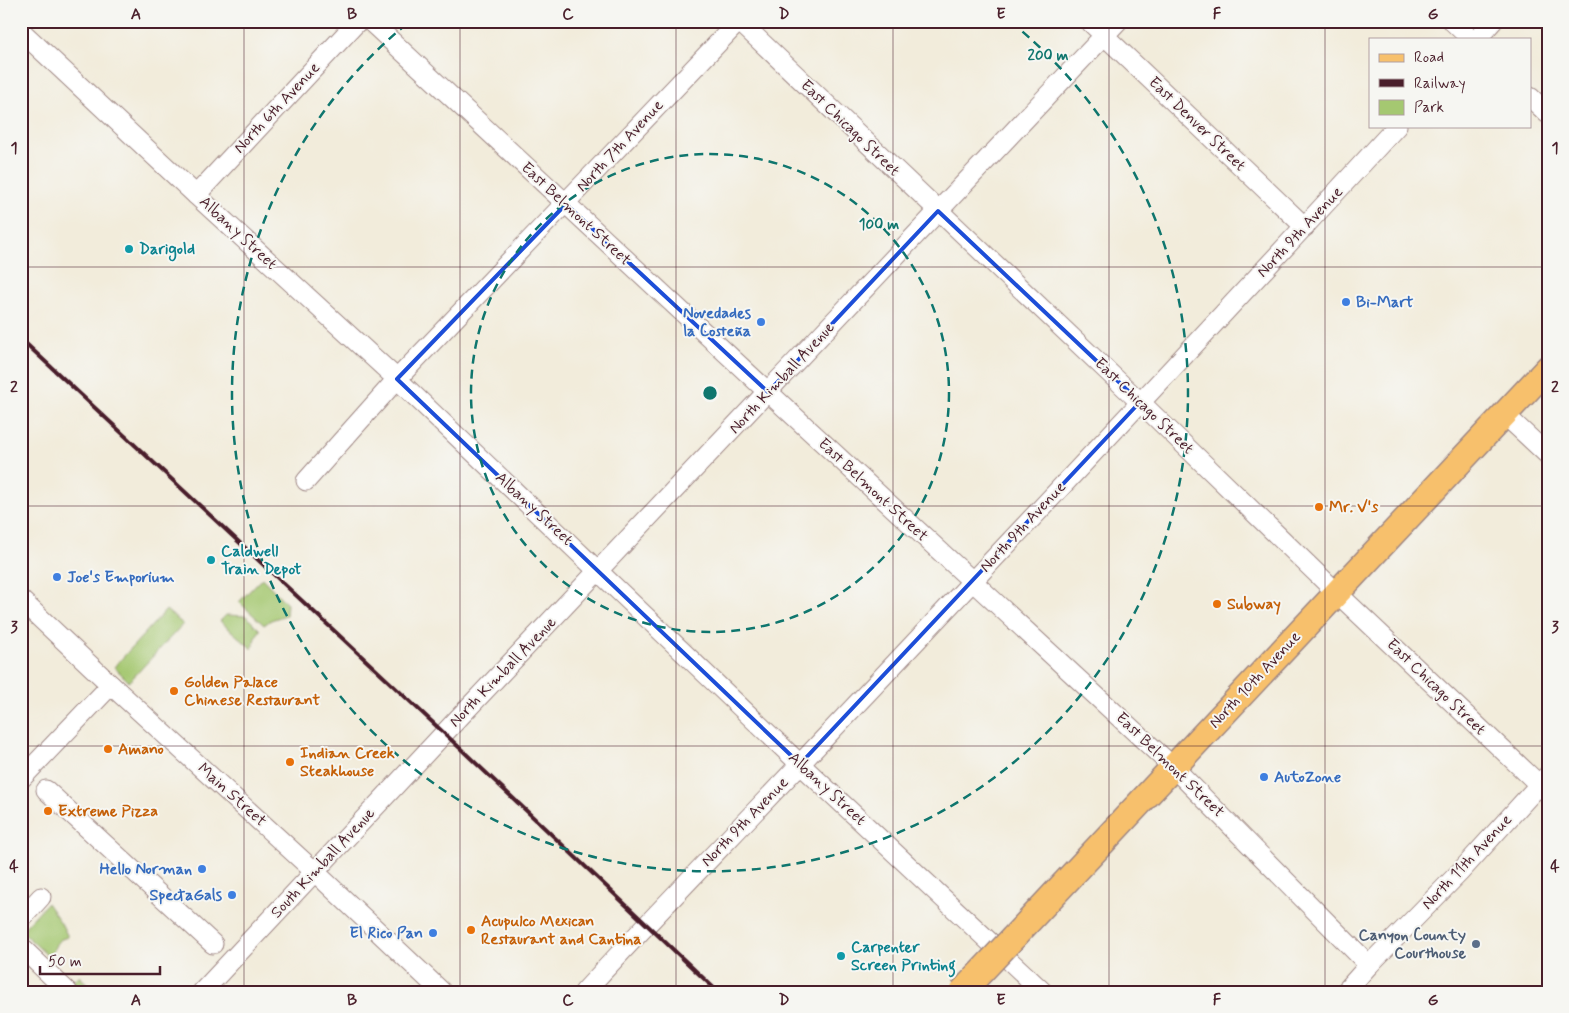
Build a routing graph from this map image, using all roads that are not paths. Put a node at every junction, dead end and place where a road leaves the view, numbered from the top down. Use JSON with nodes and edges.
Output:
{"nodes":[{"id":1,"x":358,"y":21,"type":"edge"},
{"id":2,"x":370,"y":21,"type":"edge"},
{"id":3,"x":739,"y":21,"type":"edge"},
{"id":4,"x":1089,"y":21,"type":"edge"},
{"id":5,"x":1118,"y":21,"type":"edge"},
{"id":6,"x":1452,"y":21,"type":"edge"},
{"id":7,"x":1492,"y":21,"type":"edge"},
{"id":8,"x":21,"y":31,"type":"edge"},
{"id":9,"x":1104,"y":36,"type":"junction"},
{"id":10,"x":1470,"y":38,"type":"edge"},
{"id":11,"x":1478,"y":38,"type":"edge"},
{"id":12,"x":1532,"y":99,"type":"edge"},
{"id":13,"x":1548,"y":114,"type":"edge"},
{"id":14,"x":1395,"y":128,"type":"edge"},
{"id":15,"x":196,"y":195,"type":"junction"},
{"id":16,"x":566,"y":204,"type":"junction"},
{"id":17,"x":938,"y":211,"type":"junction"},
{"id":18,"x":1305,"y":227,"type":"junction"},
{"id":19,"x":1548,"y":368,"type":"edge"},
{"id":20,"x":397,"y":379,"type":"junction"},
{"id":21,"x":768,"y":392,"type":"junction"},
{"id":22,"x":1140,"y":402,"type":"junction"},
{"id":23,"x":1504,"y":414,"type":"junction"},
{"id":24,"x":1548,"y":455,"type":"edge"},
{"id":25,"x":306,"y":482,"type":"dead end"},
{"id":26,"x":599,"y":570,"type":"junction"},
{"id":27,"x":972,"y":581,"type":"junction"},
{"id":28,"x":1337,"y":592,"type":"junction"},
{"id":29,"x":21,"y":600,"type":"edge"},
{"id":30,"x":111,"y":685,"type":"junction"},
{"id":31,"x":444,"y":733,"type":"joint"},
{"id":32,"x":800,"y":764,"type":"junction"},
{"id":33,"x":1173,"y":767,"type":"junction"},
{"id":34,"x":21,"y":779,"type":"edge"},
{"id":35,"x":1545,"y":784,"type":"edge"},
{"id":36,"x":46,"y":790,"type":"dead end"},
{"id":37,"x":315,"y":872,"type":"junction"},
{"id":38,"x":41,"y":897,"type":"dead end"},
{"id":39,"x":21,"y":919,"type":"edge"},
{"id":40,"x":213,"y":944,"type":"dead end"},
{"id":41,"x":21,"y":948,"type":"edge"},
{"id":42,"x":1369,"y":964,"type":"junction"},
{"id":43,"x":68,"y":984,"type":"edge"},
{"id":44,"x":202,"y":992,"type":"edge"},
{"id":45,"x":442,"y":992,"type":"edge"},
{"id":46,"x":584,"y":992,"type":"edge"},
{"id":47,"x":962,"y":992,"type":"edge"},
{"id":48,"x":1043,"y":992,"type":"edge"},
{"id":49,"x":1345,"y":992,"type":"edge"}],
"edges":[{"from":1,"to":15,"type":"street","name":"North 6th Avenue"},
{"from":2,"to":16,"type":"street","name":"East Belmont Street"},
{"from":3,"to":16,"type":"street","name":"North 7th Avenue"},
{"from":3,"to":17,"type":"street","name":"East Chicago Street"},
{"from":4,"to":9,"type":"street","name":"East Denver Street"},
{"from":5,"to":9,"type":"street","name":"North Kimball Avenue"},
{"from":6,"to":10,"type":"street"},
{"from":7,"to":11,"type":"street"},
{"from":8,"to":15,"type":"street","name":"Albany Street"},
{"from":9,"to":17,"type":"street","name":"North Kimball Avenue"},
{"from":9,"to":18,"type":"street","name":"East Denver Street"},
{"from":12,"to":13,"type":"street"},
{"from":14,"to":18,"type":"street","name":"North 9th Avenue"},
{"from":15,"to":20,"type":"street","name":"Albany Street"},
{"from":16,"to":20,"type":"street","name":"North 7th Avenue"},
{"from":16,"to":21,"type":"street","name":"East Belmont Street"},
{"from":17,"to":21,"type":"street","name":"North Kimball Avenue"},
{"from":17,"to":22,"type":"street","name":"East Chicago Street"},
{"from":18,"to":22,"type":"street","name":"North 9th Avenue"},
{"from":19,"to":23,"type":"main road","name":"North 10th Avenue"},
{"from":20,"to":25,"type":"street","name":"North 7th Avenue"},
{"from":20,"to":26,"type":"street","name":"Albany Street"},
{"from":21,"to":26,"type":"street","name":"North Kimball Avenue"},
{"from":21,"to":27,"type":"street","name":"East Belmont Street"},
{"from":22,"to":27,"type":"street","name":"North 9th Avenue"},
{"from":22,"to":28,"type":"street","name":"East Chicago Street"},
{"from":23,"to":24,"type":"street"},
{"from":23,"to":28,"type":"main road","name":"North 10th Avenue"},
{"from":26,"to":31,"type":"street","name":"North Kimball Avenue"},
{"from":26,"to":32,"type":"street","name":"Albany Street"},
{"from":27,"to":32,"type":"street","name":"North 9th Avenue"},
{"from":27,"to":33,"type":"street","name":"East Belmont Street"},
{"from":28,"to":33,"type":"main road","name":"North 10th Avenue"},
{"from":28,"to":35,"type":"street","name":"East Chicago Street"},
{"from":29,"to":30,"type":"street","name":"Main Street"},
{"from":30,"to":34,"type":"street"},
{"from":30,"to":37,"type":"street","name":"Main Street"},
{"from":31,"to":37,"type":"street","name":"South Kimball Avenue"},
{"from":32,"to":46,"type":"street","name":"North 9th Avenue"},
{"from":32,"to":48,"type":"street","name":"Albany Street"},
{"from":33,"to":42,"type":"street","name":"East Belmont Street"},
{"from":33,"to":47,"type":"main road","name":"North 10th Avenue","bridge":true},
{"from":35,"to":42,"type":"street","name":"North 11th Avenue"},
{"from":36,"to":40,"type":"street"},
{"from":37,"to":44,"type":"street","name":"South Kimball Avenue"},
{"from":37,"to":45,"type":"street","name":"Main Street"},
{"from":38,"to":39,"type":"street"},
{"from":41,"to":43,"type":"street"},
{"from":42,"to":49,"type":"street","name":"North 11th Avenue"}]}
